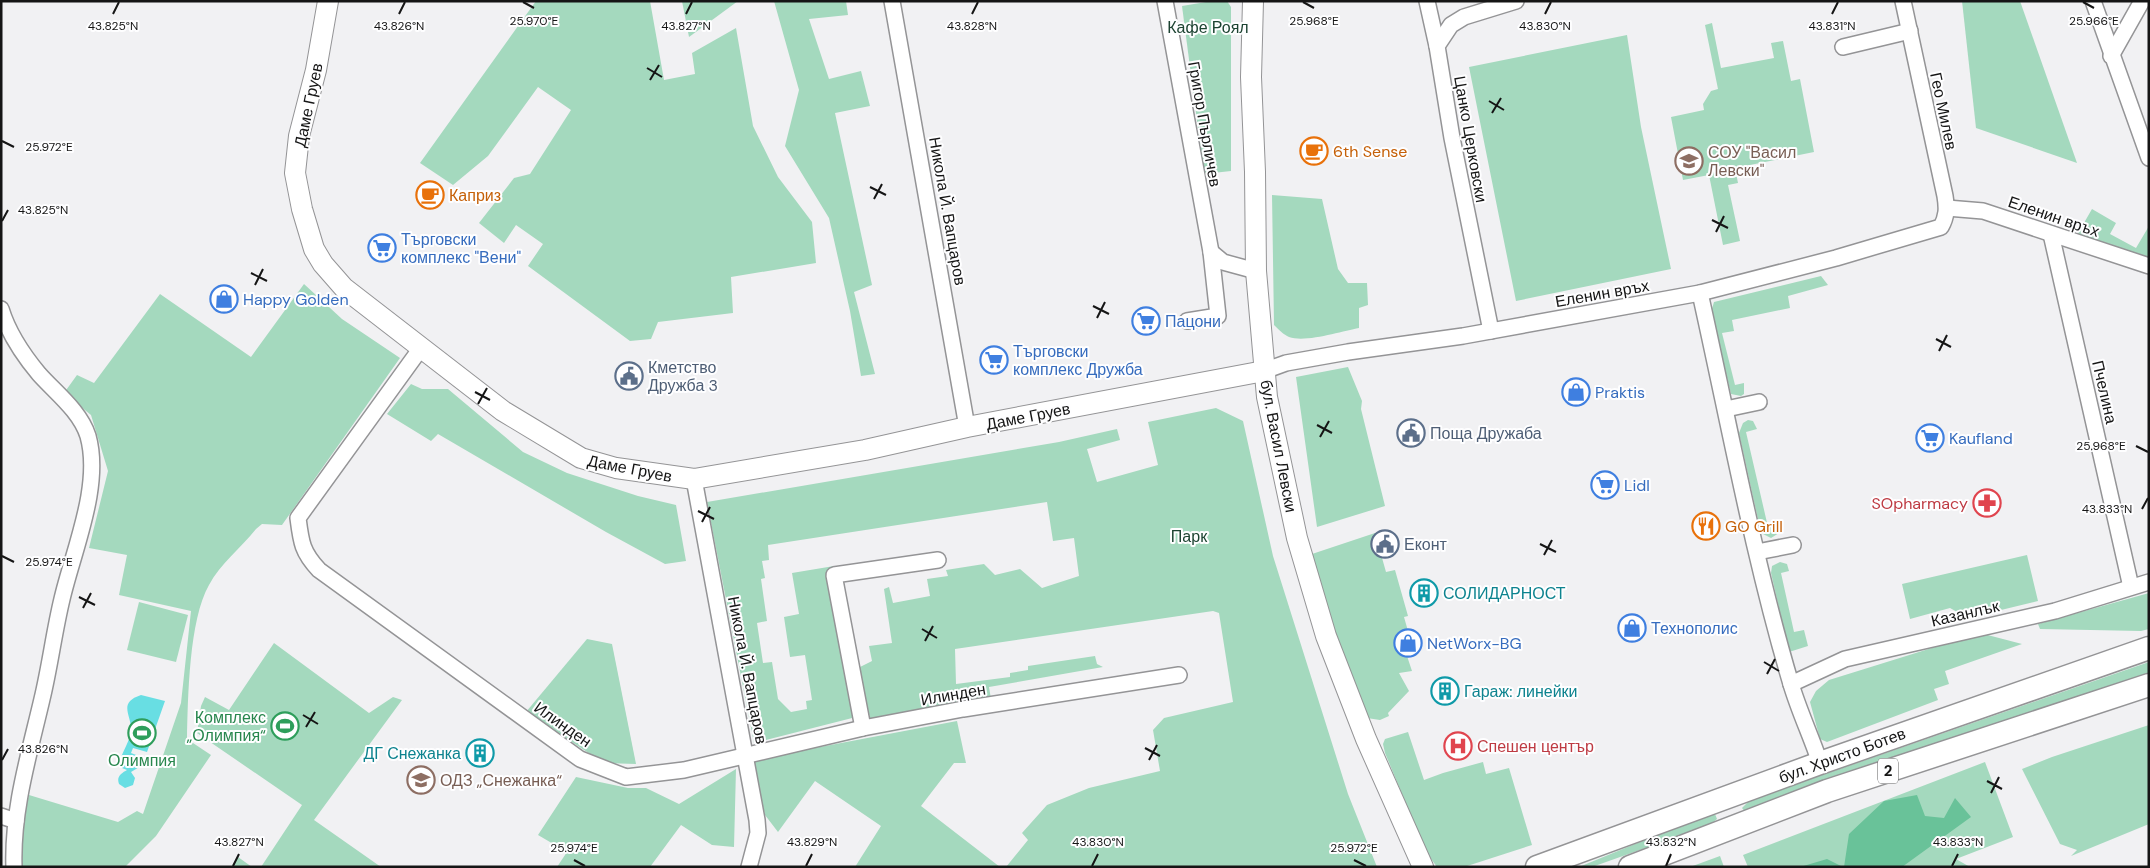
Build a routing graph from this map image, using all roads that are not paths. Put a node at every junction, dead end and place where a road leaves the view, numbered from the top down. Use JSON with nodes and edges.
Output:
{"nodes":[{"id":1,"x":328,"y":1,"type":"edge"},
{"id":2,"x":892,"y":1,"type":"edge"},
{"id":3,"x":1165,"y":1,"type":"edge"},
{"id":4,"x":1253,"y":1,"type":"edge"},
{"id":5,"x":1426,"y":1,"type":"edge"},
{"id":6,"x":1516,"y":1,"type":"edge"},
{"id":7,"x":1903,"y":1,"type":"edge"},
{"id":8,"x":2093,"y":1,"type":"edge"},
{"id":9,"x":2142,"y":1,"type":"edge"},
{"id":10,"x":1910,"y":32,"type":"junction"},
{"id":11,"x":1437,"y":46,"type":"junction"},
{"id":12,"x":1843,"y":47,"type":"dead end"},
{"id":13,"x":2112,"y":56,"type":"junction"},
{"id":14,"x":2149,"y":158,"type":"edge"},
{"id":15,"x":1947,"y":208,"type":"junction"},
{"id":16,"x":1941,"y":227,"type":"joint"},
{"id":17,"x":2051,"y":234,"type":"junction"},
{"id":18,"x":1211,"y":252,"type":"junction"},
{"id":19,"x":2149,"y":266,"type":"edge"},
{"id":20,"x":1256,"y":271,"type":"junction"},
{"id":21,"x":1700,"y":293,"type":"junction"},
{"id":22,"x":1,"y":309,"type":"edge"},
{"id":23,"x":1187,"y":322,"type":"dead end"},
{"id":24,"x":1490,"y":331,"type":"junction"},
{"id":25,"x":421,"y":348,"type":"junction"},
{"id":26,"x":1264,"y":371,"type":"junction"},
{"id":27,"x":1759,"y":402,"type":"dead end"},
{"id":28,"x":1726,"y":409,"type":"junction"},
{"id":29,"x":967,"y":427,"type":"junction"},
{"id":30,"x":694,"y":479,"type":"junction"},
{"id":31,"x":1793,"y":545,"type":"dead end"},
{"id":32,"x":1757,"y":552,"type":"junction"},
{"id":33,"x":938,"y":560,"type":"dead end"},
{"id":34,"x":2149,"y":582,"type":"edge"},
{"id":35,"x":2131,"y":588,"type":"junction"},
{"id":36,"x":2149,"y":648,"type":"edge"},
{"id":37,"x":1179,"y":675,"type":"dead end"},
{"id":38,"x":1791,"y":684,"type":"junction"},
{"id":39,"x":2149,"y":685,"type":"edge"},
{"id":40,"x":863,"y":728,"type":"junction"},
{"id":41,"x":746,"y":754,"type":"junction"},
{"id":42,"x":1820,"y":763,"type":"junction"},
{"id":43,"x":1733,"y":795,"type":"junction"},
{"id":44,"x":1,"y":816,"type":"edge"},
{"id":45,"x":16,"y":821,"type":"junction"},
{"id":46,"x":1741,"y":824,"type":"junction"},
{"id":47,"x":14,"y":867,"type":"edge"},
{"id":48,"x":748,"y":867,"type":"edge"},
{"id":49,"x":1423,"y":867,"type":"edge"},
{"id":50,"x":1537,"y":867,"type":"edge"},
{"id":51,"x":1630,"y":867,"type":"edge"}],
"edges":[{"from":1,"to":25,"type":"main road","name":"Даме Груев"},
{"from":2,"to":29,"type":"street","name":"Никола Й. Вапцаров"},
{"from":3,"to":18,"type":"street","name":"Григор Пърличев"},
{"from":4,"to":20,"type":"main road","name":"бул. Васил Левски"},
{"from":5,"to":11,"type":"street","name":"Цанко Церковски"},
{"from":6,"to":11,"type":"street"},
{"from":7,"to":10,"type":"street","name":"Гео Милев"},
{"from":8,"to":13,"type":"street"},
{"from":9,"to":13,"type":"street"},
{"from":10,"to":12,"type":"street"},
{"from":10,"to":15,"type":"street","name":"Гео Милев"},
{"from":11,"to":24,"type":"street","name":"Цанко Церковски"},
{"from":13,"to":14,"type":"street"},
{"from":15,"to":16,"type":"street","name":"Гео Милев"},
{"from":15,"to":17,"type":"street","name":"Еленин връх"},
{"from":16,"to":21,"type":"street","name":"Еленин връх"},
{"from":17,"to":19,"type":"street","name":"Еленин връх"},
{"from":17,"to":35,"type":"street","name":"Пчелина"},
{"from":18,"to":20,"type":"street"},
{"from":18,"to":23,"type":"street","name":"Григор Пърличев"},
{"from":20,"to":26,"type":"main road","name":"бул. Васил Левски"},
{"from":21,"to":24,"type":"street","name":"Еленин връх"},
{"from":21,"to":28,"type":"street"},
{"from":22,"to":45,"type":"street"},
{"from":24,"to":26,"type":"street","name":"Еленин връх"},
{"from":25,"to":30,"type":"main road","name":"Даме Груев"},
{"from":25,"to":41,"type":"street","name":"Илинден"},
{"from":26,"to":29,"type":"main road","name":"Даме Груев"},
{"from":26,"to":49,"type":"main road","name":"бул. Васил Левски"},
{"from":27,"to":28,"type":"street"},
{"from":28,"to":32,"type":"street"},
{"from":29,"to":30,"type":"main road","name":"Даме Груев"},
{"from":30,"to":41,"type":"street","name":"Никола Й. Вапцаров"},
{"from":31,"to":32,"type":"street"},
{"from":32,"to":38,"type":"street"},
{"from":33,"to":40,"type":"street"},
{"from":34,"to":35,"type":"street","name":"Казанлък"},
{"from":35,"to":38,"type":"street","name":"Казанлък"},
{"from":36,"to":42,"type":"highway","name":"бул. Христо Ботев","number":"2"},
{"from":37,"to":40,"type":"street","name":"Илинден"},
{"from":38,"to":42,"type":"street"},
{"from":39,"to":46,"type":"highway","name":"бул. Христо Ботев","number":"2"},
{"from":40,"to":41,"type":"street","name":"Илинден"},
{"from":41,"to":48,"type":"street","name":"Никола Й. Вапцаров"},
{"from":42,"to":43,"type":"highway","name":"бул. Христо Ботев","number":"2"},
{"from":43,"to":46,"type":"highway"},
{"from":43,"to":50,"type":"highway","name":"бул. Христо Ботев","number":"2"},
{"from":44,"to":45,"type":"street"},
{"from":45,"to":47,"type":"street"},
{"from":46,"to":51,"type":"highway","name":"бул. Христо Ботев","number":"2"}]}
